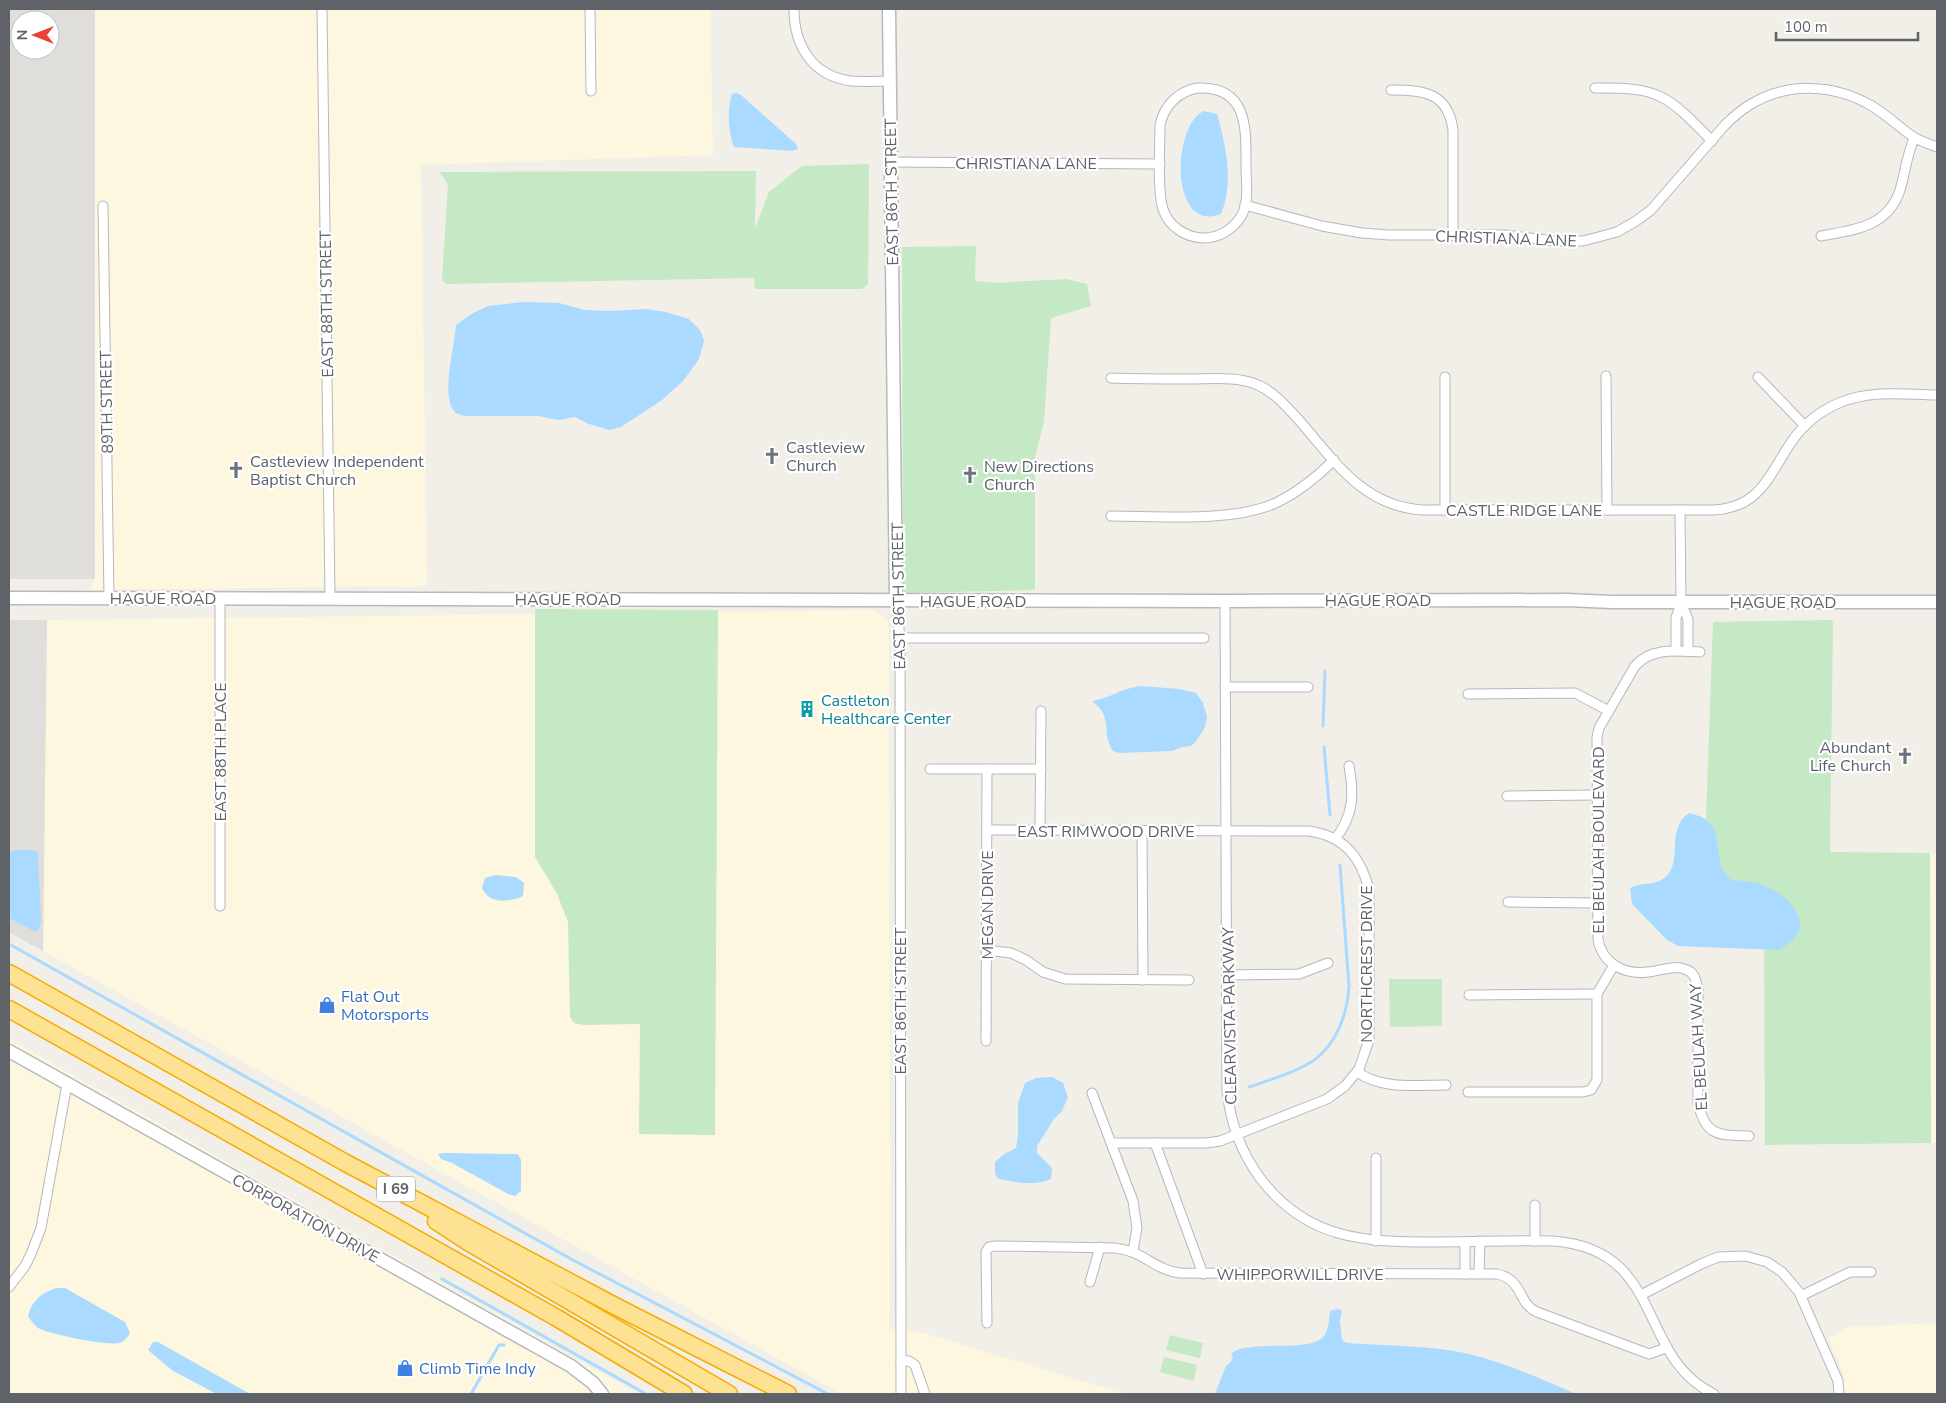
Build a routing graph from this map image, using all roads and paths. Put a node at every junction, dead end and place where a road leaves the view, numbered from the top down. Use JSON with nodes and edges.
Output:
{"nodes":[{"id":1,"x":322,"y":9,"type":"edge"},
{"id":2,"x":590,"y":9,"type":"edge"},
{"id":3,"x":794,"y":9,"type":"edge"},
{"id":4,"x":889,"y":9,"type":"edge"},
{"id":5,"x":890,"y":81,"type":"junction"},
{"id":6,"x":1595,"y":88,"type":"dead end"},
{"id":7,"x":1391,"y":90,"type":"dead end"},
{"id":8,"x":591,"y":92,"type":"dead end"},
{"id":9,"x":1914,"y":138,"type":"junction"},
{"id":10,"x":1712,"y":141,"type":"junction"},
{"id":11,"x":1937,"y":147,"type":"edge"},
{"id":12,"x":891,"y":162,"type":"junction"},
{"id":13,"x":1160,"y":164,"type":"junction"},
{"id":14,"x":103,"y":206,"type":"dead end"},
{"id":15,"x":1245,"y":206,"type":"junction"},
{"id":16,"x":1453,"y":235,"type":"junction"},
{"id":17,"x":1822,"y":236,"type":"dead end"},
{"id":18,"x":1606,"y":376,"type":"dead end"},
{"id":19,"x":1445,"y":377,"type":"dead end"},
{"id":20,"x":1758,"y":377,"type":"dead end"},
{"id":21,"x":1111,"y":378,"type":"dead end"},
{"id":22,"x":1937,"y":395,"type":"edge"},
{"id":23,"x":1805,"y":426,"type":"junction"},
{"id":24,"x":1334,"y":460,"type":"junction"},
{"id":25,"x":1445,"y":510,"type":"junction"},
{"id":26,"x":1607,"y":510,"type":"junction"},
{"id":27,"x":1680,"y":510,"type":"junction"},
{"id":28,"x":1111,"y":516,"type":"dead end"},
{"id":29,"x":9,"y":598,"type":"edge"},
{"id":30,"x":109,"y":598,"type":"junction"},
{"id":31,"x":220,"y":598,"type":"junction"},
{"id":32,"x":330,"y":598,"type":"junction"},
{"id":33,"x":896,"y":601,"type":"junction"},
{"id":34,"x":1224,"y":601,"type":"junction"},
{"id":35,"x":1937,"y":602,"type":"edge"},
{"id":36,"x":1681,"y":603,"type":"junction"},
{"id":37,"x":900,"y":638,"type":"junction"},
{"id":38,"x":1204,"y":638,"type":"dead end"},
{"id":39,"x":1676,"y":651,"type":"junction"},
{"id":40,"x":1688,"y":651,"type":"junction"},
{"id":41,"x":1700,"y":652,"type":"dead end"},
{"id":42,"x":1225,"y":687,"type":"junction"},
{"id":43,"x":1308,"y":687,"type":"dead end"},
{"id":44,"x":1468,"y":694,"type":"dead end"},
{"id":45,"x":1609,"y":711,"type":"junction"},
{"id":46,"x":1041,"y":712,"type":"dead end"},
{"id":47,"x":1349,"y":766,"type":"dead end"},
{"id":48,"x":930,"y":769,"type":"dead end"},
{"id":49,"x":987,"y":769,"type":"junction"},
{"id":50,"x":1041,"y":769,"type":"junction"},
{"id":51,"x":1598,"y":795,"type":"junction"},
{"id":52,"x":1507,"y":796,"type":"dead end"},
{"id":53,"x":987,"y":830,"type":"junction"},
{"id":54,"x":1040,"y":830,"type":"junction"},
{"id":55,"x":1142,"y":831,"type":"junction"},
{"id":56,"x":1226,"y":832,"type":"junction"},
{"id":57,"x":1335,"y":839,"type":"junction"},
{"id":58,"x":1508,"y":902,"type":"dead end"},
{"id":59,"x":1598,"y":903,"type":"junction"},
{"id":60,"x":220,"y":906,"type":"dead end"},
{"id":61,"x":986,"y":950,"type":"junction"},
{"id":62,"x":1328,"y":962,"type":"dead end"},
{"id":63,"x":1614,"y":965,"type":"junction"},
{"id":64,"x":9,"y":973,"type":"edge"},
{"id":65,"x":1227,"y":975,"type":"junction"},
{"id":66,"x":1143,"y":980,"type":"junction"},
{"id":67,"x":1189,"y":980,"type":"dead end"},
{"id":68,"x":1597,"y":994,"type":"junction"},
{"id":69,"x":1469,"y":995,"type":"dead end"},
{"id":70,"x":9,"y":1009,"type":"edge"},
{"id":71,"x":986,"y":1041,"type":"dead end"},
{"id":72,"x":9,"y":1051,"type":"edge"},
{"id":73,"x":1357,"y":1072,"type":"junction"},
{"id":74,"x":67,"y":1084,"type":"junction"},
{"id":75,"x":1446,"y":1085,"type":"dead end"},
{"id":76,"x":1468,"y":1092,"type":"dead end"},
{"id":77,"x":1092,"y":1093,"type":"dead end"},
{"id":78,"x":1237,"y":1135,"type":"junction"},
{"id":79,"x":1749,"y":1136,"type":"dead end"},
{"id":80,"x":1111,"y":1143,"type":"junction"},
{"id":81,"x":1155,"y":1143,"type":"junction"},
{"id":82,"x":1376,"y":1158,"type":"dead end"},
{"id":83,"x":344,"y":1162,"type":"junction"},
{"id":84,"x":1535,"y":1205,"type":"dead end"},
{"id":85,"x":1376,"y":1241,"type":"junction"},
{"id":86,"x":1535,"y":1241,"type":"junction"},
{"id":87,"x":1465,"y":1242,"type":"junction"},
{"id":88,"x":1480,"y":1242,"type":"junction"},
{"id":89,"x":1100,"y":1248,"type":"junction"},
{"id":90,"x":1133,"y":1251,"type":"junction"},
{"id":91,"x":1871,"y":1272,"type":"dead end"},
{"id":92,"x":1203,"y":1274,"type":"junction"},
{"id":93,"x":1465,"y":1274,"type":"junction"},
{"id":94,"x":1479,"y":1274,"type":"junction"},
{"id":95,"x":1090,"y":1282,"type":"dead end"},
{"id":96,"x":9,"y":1287,"type":"edge"},
{"id":97,"x":1641,"y":1295,"type":"junction"},
{"id":98,"x":1801,"y":1296,"type":"junction"},
{"id":99,"x":987,"y":1323,"type":"dead end"},
{"id":100,"x":1666,"y":1348,"type":"junction"},
{"id":101,"x":901,"y":1361,"type":"junction"},
{"id":102,"x":600,"y":1392,"type":"edge"},
{"id":103,"x":684,"y":1394,"type":"edge"},
{"id":104,"x":729,"y":1394,"type":"edge"},
{"id":105,"x":788,"y":1394,"type":"edge"},
{"id":106,"x":901,"y":1394,"type":"edge"},
{"id":107,"x":925,"y":1394,"type":"edge"},
{"id":108,"x":1714,"y":1394,"type":"edge"},
{"id":109,"x":1839,"y":1394,"type":"edge"}],
"edges":[{"from":1,"to":32,"type":"street","name":"EAST 88TH STREET"},
{"from":2,"to":8,"type":"street"},
{"from":3,"to":5,"type":"street"},
{"from":4,"to":5,"type":"street","name":"EAST 86TH STREET"},
{"from":5,"to":12,"type":"street","name":"EAST 86TH STREET"},
{"from":6,"to":10,"type":"street"},
{"from":7,"to":16,"type":"street"},
{"from":9,"to":10,"type":"street","name":"CHRISTIANA LANE"},
{"from":9,"to":11,"type":"street","name":"CHRISTIANA LANE"},
{"from":9,"to":17,"type":"street"},
{"from":10,"to":16,"type":"street","name":"CHRISTIANA LANE"},
{"from":12,"to":13,"type":"street","name":"CHRISTIANA LANE"},
{"from":12,"to":33,"type":"street","name":"EAST 86TH STREET"},
{"from":13,"to":15,"type":"street"},
{"from":13,"to":15,"type":"street"},
{"from":14,"to":30,"type":"street","name":"89TH STREET"},
{"from":15,"to":16,"type":"street","name":"CHRISTIANA LANE"},
{"from":18,"to":26,"type":"street"},
{"from":19,"to":25,"type":"street"},
{"from":20,"to":23,"type":"street"},
{"from":21,"to":24,"type":"street","name":"CASTLE RIDGE LANE"},
{"from":22,"to":23,"type":"street","name":"CASTLE RIDGE LANE"},
{"from":23,"to":27,"type":"street","name":"CASTLE RIDGE LANE"},
{"from":24,"to":25,"type":"street","name":"CASTLE RIDGE LANE"},
{"from":24,"to":28,"type":"street"},
{"from":25,"to":26,"type":"street","name":"CASTLE RIDGE LANE"},
{"from":26,"to":27,"type":"street","name":"CASTLE RIDGE LANE"},
{"from":27,"to":36,"type":"street"},
{"from":29,"to":30,"type":"street","name":"HAGUE ROAD"},
{"from":30,"to":31,"type":"street","name":"HAGUE ROAD"},
{"from":31,"to":32,"type":"street","name":"HAGUE ROAD"},
{"from":31,"to":60,"type":"street","name":"EAST 88TH PLACE"},
{"from":32,"to":33,"type":"street","name":"HAGUE ROAD"},
{"from":33,"to":34,"type":"street","name":"HAGUE ROAD"},
{"from":33,"to":37,"type":"street","name":"EAST 86TH STREET"},
{"from":34,"to":36,"type":"street","name":"HAGUE ROAD"},
{"from":34,"to":42,"type":"street","name":"CLEARVISTA PARKWAY"},
{"from":35,"to":36,"type":"street","name":"HAGUE ROAD"},
{"from":36,"to":39,"type":"street"},
{"from":36,"to":40,"type":"street"},
{"from":37,"to":38,"type":"street"},
{"from":37,"to":101,"type":"street","name":"EAST 86TH STREET"},
{"from":39,"to":40,"type":"street","name":"EL BEULAH BOULEVARD"},
{"from":39,"to":45,"type":"street","name":"EL BEULAH BOULEVARD"},
{"from":40,"to":41,"type":"street","name":"EL BEULAH BOULEVARD"},
{"from":42,"to":43,"type":"street"},
{"from":42,"to":56,"type":"street","name":"CLEARVISTA PARKWAY"},
{"from":44,"to":45,"type":"street"},
{"from":45,"to":51,"type":"street","name":"EL BEULAH BOULEVARD"},
{"from":46,"to":50,"type":"street"},
{"from":47,"to":57,"type":"street"},
{"from":48,"to":49,"type":"street"},
{"from":49,"to":50,"type":"street"},
{"from":49,"to":53,"type":"street","name":"MEGAN DRIVE"},
{"from":50,"to":54,"type":"street"},
{"from":51,"to":52,"type":"street"},
{"from":51,"to":59,"type":"street","name":"EL BEULAH BOULEVARD"},
{"from":53,"to":54,"type":"street","name":"EAST RIMWOOD DRIVE"},
{"from":53,"to":61,"type":"street","name":"MEGAN DRIVE"},
{"from":54,"to":55,"type":"street","name":"EAST RIMWOOD DRIVE"},
{"from":55,"to":56,"type":"street","name":"EAST RIMWOOD DRIVE"},
{"from":55,"to":66,"type":"street"},
{"from":56,"to":57,"type":"street","name":"NORTHCREST DRIVE"},
{"from":56,"to":65,"type":"street","name":"CLEARVISTA PARKWAY"},
{"from":57,"to":73,"type":"street","name":"NORTHCREST DRIVE"},
{"from":58,"to":59,"type":"street"},
{"from":59,"to":63,"type":"street","name":"EL BEULAH BOULEVARD"},
{"from":61,"to":66,"type":"street"},
{"from":61,"to":71,"type":"street","name":"MEGAN DRIVE"},
{"from":62,"to":65,"type":"street"},
{"from":63,"to":68,"type":"street"},
{"from":63,"to":79,"type":"street","name":"EL BEULAH WAY"},
{"from":64,"to":83,"type":"highway","number":"I 69"},
{"from":65,"to":78,"type":"street","name":"CLEARVISTA PARKWAY"},
{"from":66,"to":67,"type":"street"},
{"from":68,"to":69,"type":"street"},
{"from":68,"to":76,"type":"street"},
{"from":70,"to":103,"type":"highway","number":"I 69"},
{"from":72,"to":74,"type":"street","name":"CORPORATION DRIVE"},
{"from":73,"to":75,"type":"street"},
{"from":73,"to":78,"type":"street","name":"NORTHCREST DRIVE"},
{"from":74,"to":96,"type":"street"},
{"from":74,"to":102,"type":"street","name":"CORPORATION DRIVE"},
{"from":77,"to":80,"type":"street"},
{"from":78,"to":81,"type":"street","name":"NORTHCREST DRIVE"},
{"from":78,"to":85,"type":"street","name":"CLEARVISTA PARKWAY"},
{"from":80,"to":81,"type":"street","name":"NORTHCREST DRIVE"},
{"from":80,"to":90,"type":"street"},
{"from":81,"to":92,"type":"street"},
{"from":82,"to":85,"type":"street"},
{"from":83,"to":104,"type":"highway"},
{"from":83,"to":105,"type":"highway","number":"I 69"},
{"from":84,"to":86,"type":"street"},
{"from":85,"to":87,"type":"street","name":"CLEARVISTA PARKWAY"},
{"from":86,"to":88,"type":"street","name":"CLEARVISTA PARKWAY"},
{"from":86,"to":97,"type":"street","name":"CLEARVISTA PARKWAY"},
{"from":87,"to":88,"type":"street","name":"CLEARVISTA PARKWAY"},
{"from":87,"to":93,"type":"street"},
{"from":88,"to":94,"type":"street"},
{"from":89,"to":90,"type":"street","name":"WHIPPORWILL DRIVE"},
{"from":89,"to":95,"type":"street"},
{"from":89,"to":99,"type":"street","name":"WHIPPORWILL DRIVE"},
{"from":90,"to":92,"type":"street","name":"WHIPPORWILL DRIVE"},
{"from":91,"to":98,"type":"street"},
{"from":92,"to":93,"type":"street","name":"WHIPPORWILL DRIVE"},
{"from":93,"to":94,"type":"street","name":"WHIPPORWILL DRIVE"},
{"from":94,"to":100,"type":"street","name":"WHIPPORWILL DRIVE"},
{"from":97,"to":98,"type":"street"},
{"from":97,"to":100,"type":"street","name":"CLEARVISTA PARKWAY"},
{"from":98,"to":109,"type":"street"},
{"from":100,"to":108,"type":"street","name":"CLEARVISTA PARKWAY"},
{"from":101,"to":106,"type":"street","name":"EAST 86TH STREET"},
{"from":101,"to":107,"type":"street"}]}
